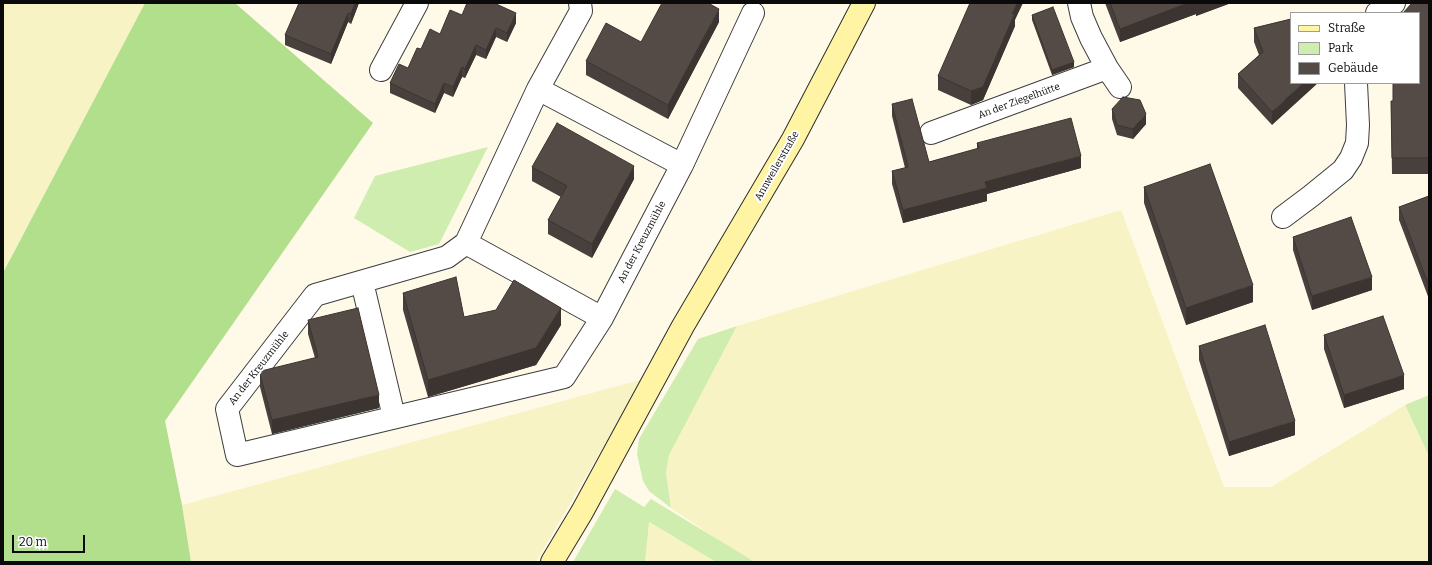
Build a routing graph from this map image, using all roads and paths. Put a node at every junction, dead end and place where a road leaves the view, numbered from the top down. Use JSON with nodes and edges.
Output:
{"nodes":[{"id":1,"x":417,"y":3,"type":"edge"},
{"id":2,"x":580,"y":3,"type":"edge"},
{"id":3,"x":864,"y":3,"type":"edge"},
{"id":4,"x":1079,"y":3,"type":"edge"},
{"id":5,"x":1394,"y":3,"type":"edge"},
{"id":6,"x":1379,"y":12,"type":"edge"},
{"id":7,"x":753,"y":13,"type":"dead end"},
{"id":8,"x":1107,"y":68,"type":"junction"},
{"id":9,"x":381,"y":70,"type":"dead end"},
{"id":10,"x":1356,"y":84,"type":"edge"},
{"id":11,"x":1120,"y":87,"type":"dead end"},
{"id":12,"x":538,"y":89,"type":"junction"},
{"id":13,"x":931,"y":133,"type":"dead end"},
{"id":14,"x":682,"y":165,"type":"junction"},
{"id":15,"x":1283,"y":217,"type":"dead end"},
{"id":16,"x":466,"y":243,"type":"junction"},
{"id":17,"x":362,"y":282,"type":"junction"},
{"id":18,"x":602,"y":318,"type":"junction"},
{"id":19,"x":394,"y":417,"type":"junction"},
{"id":20,"x":552,"y":562,"type":"edge"}],
"edges":[{"from":1,"to":9,"type":"street"},
{"from":2,"to":12,"type":"street","name":"An der Kreuzmühle"},
{"from":3,"to":20,"type":"street","name":"Annweilerstraße"},
{"from":4,"to":8,"type":"street"},
{"from":5,"to":6,"type":"street"},
{"from":7,"to":14,"type":"street","name":"An der Kreuzmühle"},
{"from":8,"to":11,"type":"street"},
{"from":8,"to":13,"type":"street","name":"An der Ziegelhütte"},
{"from":10,"to":15,"type":"street"},
{"from":12,"to":14,"type":"street"},
{"from":12,"to":16,"type":"street","name":"An der Kreuzmühle"},
{"from":14,"to":18,"type":"street","name":"An der Kreuzmühle"},
{"from":16,"to":17,"type":"street","name":"An der Kreuzmühle"},
{"from":16,"to":18,"type":"street"},
{"from":17,"to":19,"type":"street"},
{"from":17,"to":19,"type":"street","name":"An der Kreuzmühle"},
{"from":18,"to":19,"type":"street","name":"An der Kreuzmühle"}]}
